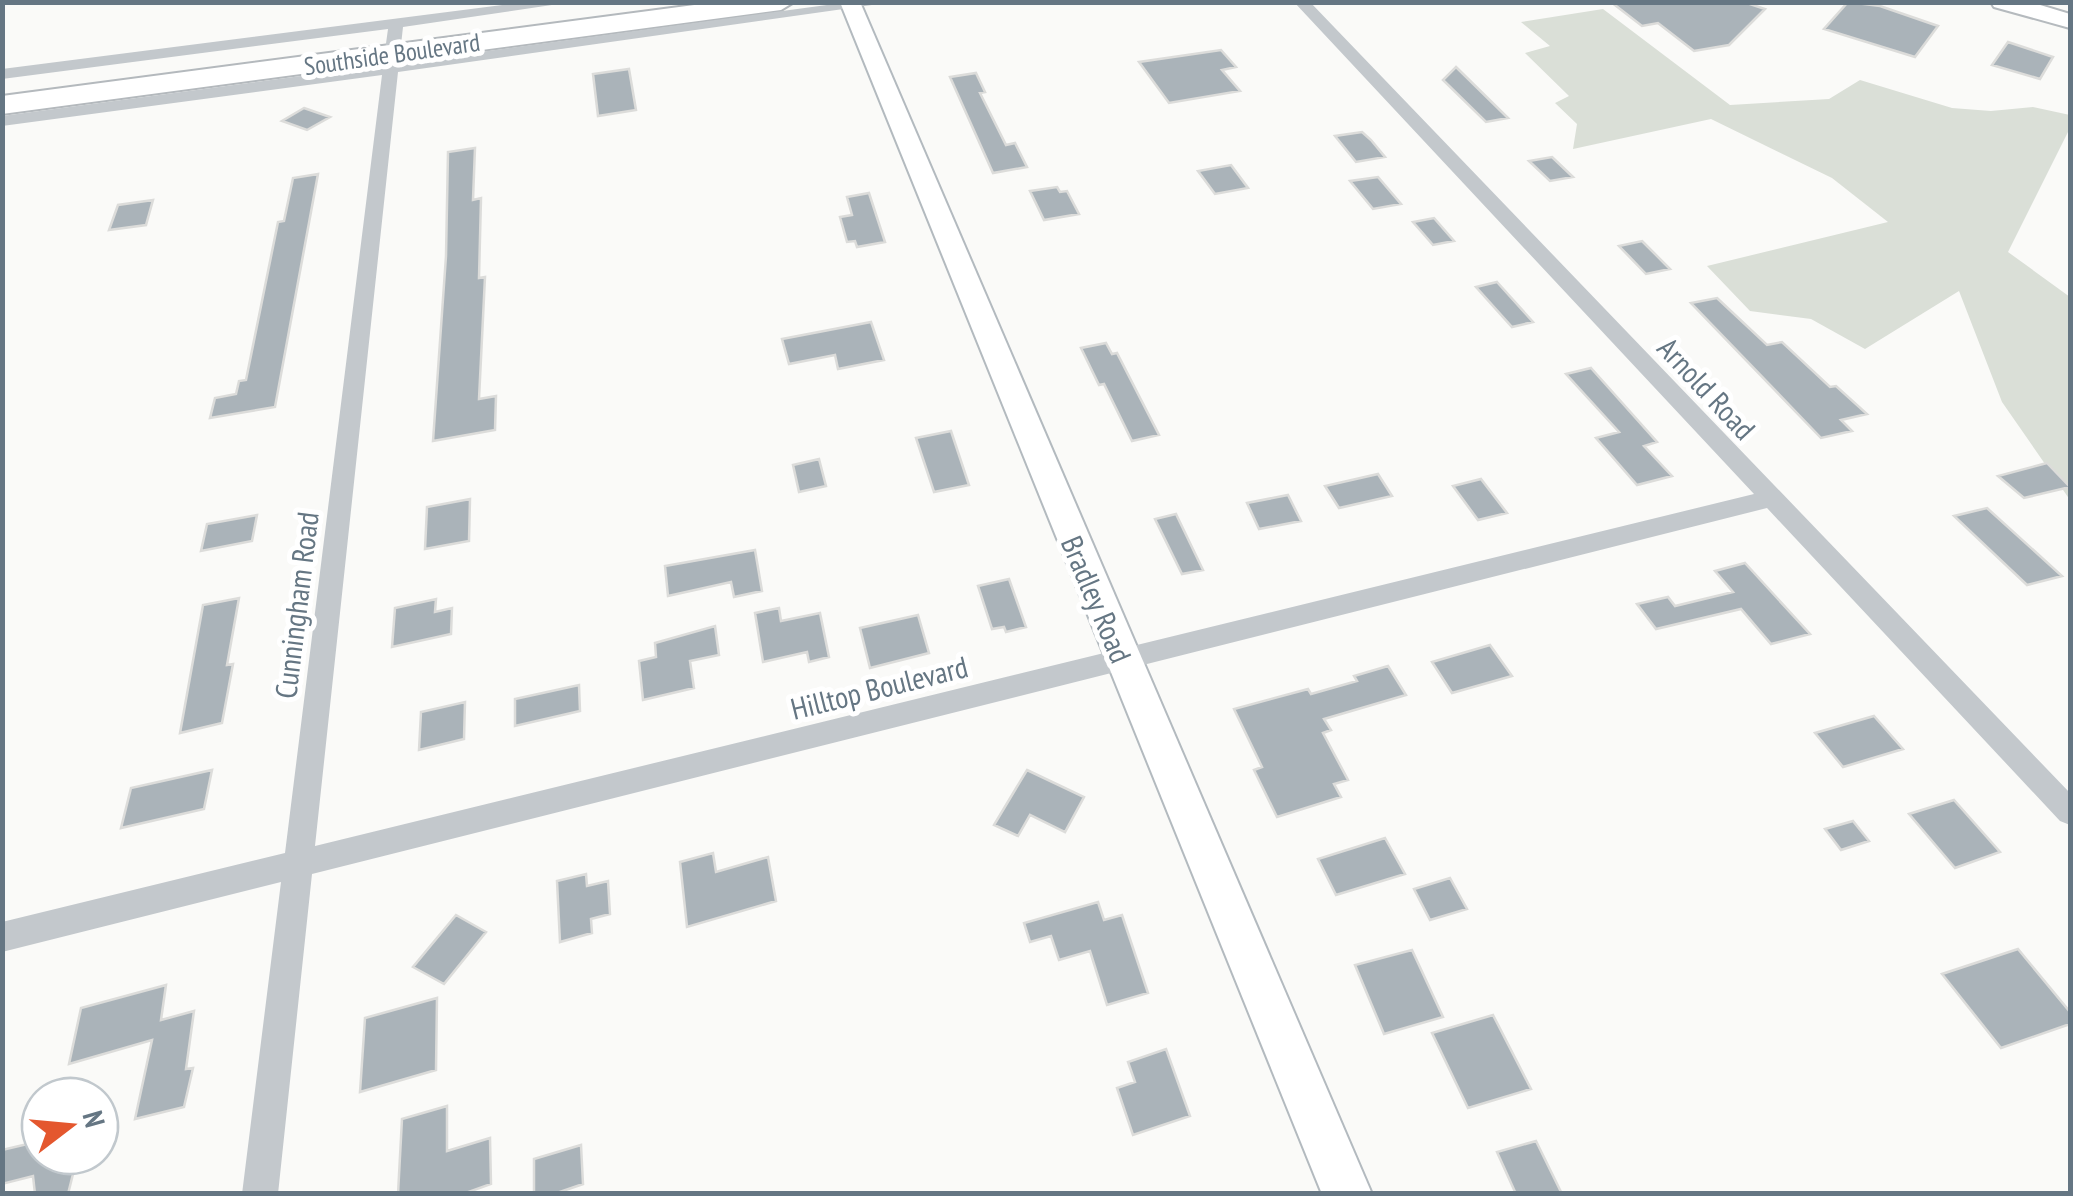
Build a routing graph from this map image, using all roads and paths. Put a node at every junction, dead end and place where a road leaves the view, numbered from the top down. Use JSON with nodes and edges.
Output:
{"nodes":[{"id":1,"x":565,"y":2,"type":"edge"},
{"id":2,"x":672,"y":2,"type":"edge"},
{"id":3,"x":780,"y":2,"type":"edge"},
{"id":4,"x":1301,"y":2,"type":"edge"},
{"id":5,"x":2002,"y":2,"type":"edge"},
{"id":6,"x":863,"y":4,"type":"edge"},
{"id":7,"x":2070,"y":21,"type":"edge"},
{"id":8,"x":394,"y":46,"type":"junction"},
{"id":9,"x":2,"y":74,"type":"edge"},
{"id":10,"x":2,"y":89,"type":"edge"},
{"id":11,"x":2,"y":105,"type":"edge"},
{"id":12,"x":2,"y":121,"type":"edge"},
{"id":13,"x":1770,"y":499,"type":"junction"},
{"id":14,"x":1123,"y":660,"type":"junction"},
{"id":15,"x":2070,"y":812,"type":"edge"},
{"id":16,"x":298,"y":865,"type":"junction"},
{"id":17,"x":2,"y":937,"type":"edge"},
{"id":18,"x":260,"y":1194,"type":"edge"},
{"id":19,"x":1347,"y":1194,"type":"edge"}],
"edges":[{"from":1,"to":8,"type":"street"},
{"from":2,"to":8,"type":"highway","name":"Southside Boulevard"},
{"from":3,"to":8,"type":"highway","name":"Southside Boulevard"},
{"from":4,"to":13,"type":"street","name":"Arnold Road"},
{"from":5,"to":7,"type":"main road"},
{"from":6,"to":8,"type":"street"},
{"from":6,"to":14,"type":"street","name":"Bradley Road"},
{"from":8,"to":9,"type":"street"},
{"from":8,"to":10,"type":"highway","name":"Southside Boulevard"},
{"from":8,"to":11,"type":"highway","name":"Southside Boulevard"},
{"from":8,"to":12,"type":"street"},
{"from":8,"to":16,"type":"street","name":"Cunningham Road"},
{"from":13,"to":14,"type":"street","name":"Hilltop Boulevard"},
{"from":13,"to":15,"type":"street","name":"Arnold Road"},
{"from":14,"to":16,"type":"street","name":"Hilltop Boulevard"},
{"from":14,"to":19,"type":"street","name":"Bradley Road"},
{"from":16,"to":17,"type":"street","name":"Hilltop Boulevard"},
{"from":16,"to":18,"type":"street","name":"Cunningham Road"}]}
